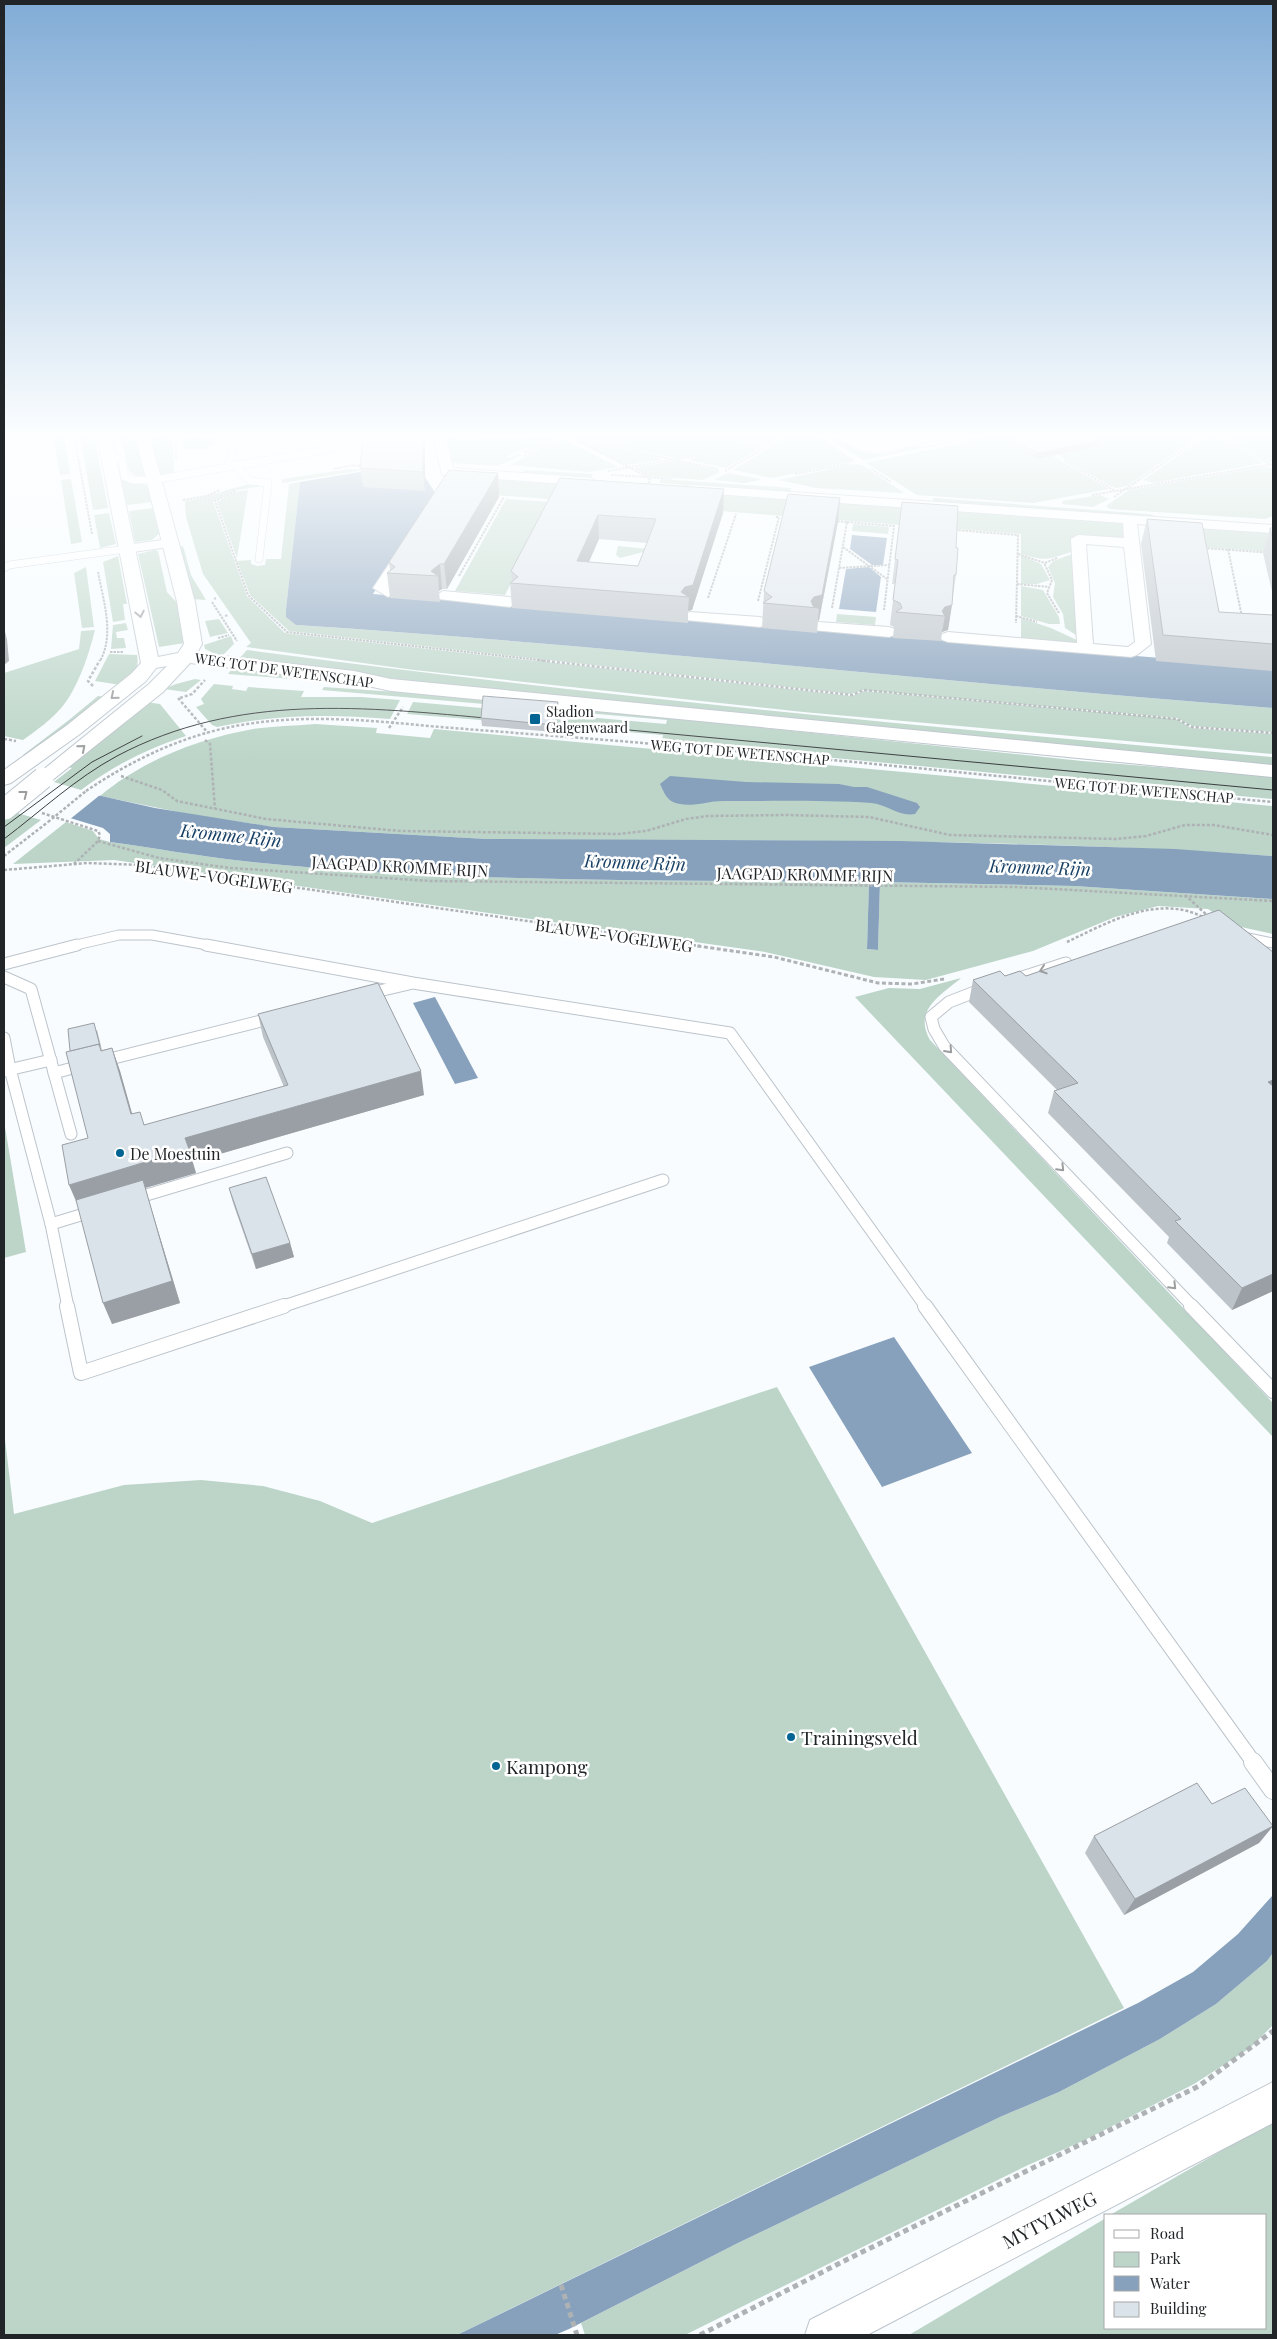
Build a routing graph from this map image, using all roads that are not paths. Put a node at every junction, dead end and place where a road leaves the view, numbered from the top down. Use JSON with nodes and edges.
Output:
{"nodes":[{"id":1,"x":125,"y":544,"type":"edge"},
{"id":2,"x":162,"y":544,"type":"edge"},
{"id":3,"x":170,"y":544,"type":"edge"},
{"id":4,"x":261,"y":544,"type":"edge"},
{"id":5,"x":409,"y":544,"type":"edge"},
{"id":6,"x":1078,"y":544,"type":"edge"},
{"id":7,"x":1131,"y":544,"type":"edge"},
{"id":8,"x":126,"y":549,"type":"junction"},
{"id":9,"x":259,"y":559,"type":"dead end"},
{"id":10,"x":4,"y":568,"type":"edge"},
{"id":11,"x":388,"y":592,"type":"dead end"},
{"id":12,"x":445,"y":596,"type":"road end"},
{"id":13,"x":510,"y":602,"type":"dead end"},
{"id":14,"x":696,"y":617,"type":"road end"},
{"id":15,"x":756,"y":622,"type":"road end"},
{"id":16,"x":823,"y":627,"type":"road end"},
{"id":17,"x":885,"y":632,"type":"road end"},
{"id":18,"x":948,"y":637,"type":"dead end"},
{"id":19,"x":1085,"y":648,"type":"junction"},
{"id":20,"x":181,"y":663,"type":"junction"},
{"id":21,"x":150,"y":664,"type":"junction"},
{"id":22,"x":1273,"y":771,"type":"edge"},
{"id":23,"x":9,"y":775,"type":"edge"},
{"id":24,"x":4,"y":809,"type":"edge"},
{"id":25,"x":1231,"y":935,"type":"edge"},
{"id":26,"x":1273,"y":944,"type":"edge"},
{"id":27,"x":1081,"y":958,"type":"edge"},
{"id":28,"x":4,"y":964,"type":"edge"},
{"id":29,"x":4,"y":977,"type":"edge"},
{"id":30,"x":413,"y":983,"type":"junction"},
{"id":31,"x":356,"y":997,"type":"edge"},
{"id":32,"x":281,"y":1016,"type":"edge"},
{"id":33,"x":4,"y":1038,"type":"edge"},
{"id":34,"x":51,"y":1060,"type":"junction"},
{"id":35,"x":7,"y":1070,"type":"edge"},
{"id":36,"x":54,"y":1073,"type":"junction"},
{"id":37,"x":71,"y":1134,"type":"dead end"},
{"id":38,"x":287,"y":1153,"type":"dead end"},
{"id":39,"x":663,"y":1180,"type":"dead end"},
{"id":40,"x":50,"y":1224,"type":"junction"},
{"id":41,"x":1273,"y":1391,"type":"edge"},
{"id":42,"x":1273,"y":1790,"type":"edge"},
{"id":43,"x":1273,"y":2101,"type":"edge"},
{"id":44,"x":825,"y":2335,"type":"edge"}],
"edges":[{"from":1,"to":8,"type":"main road"},
{"from":2,"to":8,"type":"street"},
{"from":3,"to":20,"type":"main road"},
{"from":4,"to":9,"type":"lane"},
{"from":5,"to":11,"type":"street"},
{"from":6,"to":19,"type":"street"},
{"from":7,"to":19,"type":"street"},
{"from":8,"to":10,"type":"lane"},
{"from":8,"to":21,"type":"main road","one_way":true},
{"from":12,"to":13,"type":"street"},
{"from":14,"to":15,"type":"street"},
{"from":16,"to":17,"type":"street"},
{"from":18,"to":19,"type":"street"},
{"from":20,"to":21,"type":"main road","name":"WEG TOT DE WETENSCHAP"},
{"from":20,"to":22,"type":"main road","name":"WEG TOT DE WETENSCHAP"},
{"from":24,"to":20,"type":"main road","one_way":true,"bridge":true},
{"from":21,"to":23,"type":"main road","one_way":true},
{"from":25,"to":26,"type":"lane"},
{"from":27,"to":41,"type":"lane","one_way":true},
{"from":28,"to":30,"type":"lane"},
{"from":29,"to":34,"type":"lane"},
{"from":30,"to":31,"type":"lane"},
{"from":30,"to":42,"type":"lane"},
{"from":32,"to":36,"type":"lane"},
{"from":33,"to":35,"type":"lane"},
{"from":34,"to":35,"type":"lane"},
{"from":34,"to":36,"type":"lane"},
{"from":35,"to":40,"type":"lane"},
{"from":36,"to":37,"type":"lane"},
{"from":38,"to":40,"type":"lane"},
{"from":39,"to":40,"type":"lane"},
{"from":43,"to":44,"type":"street","name":"MYTYLWEG"}]}
